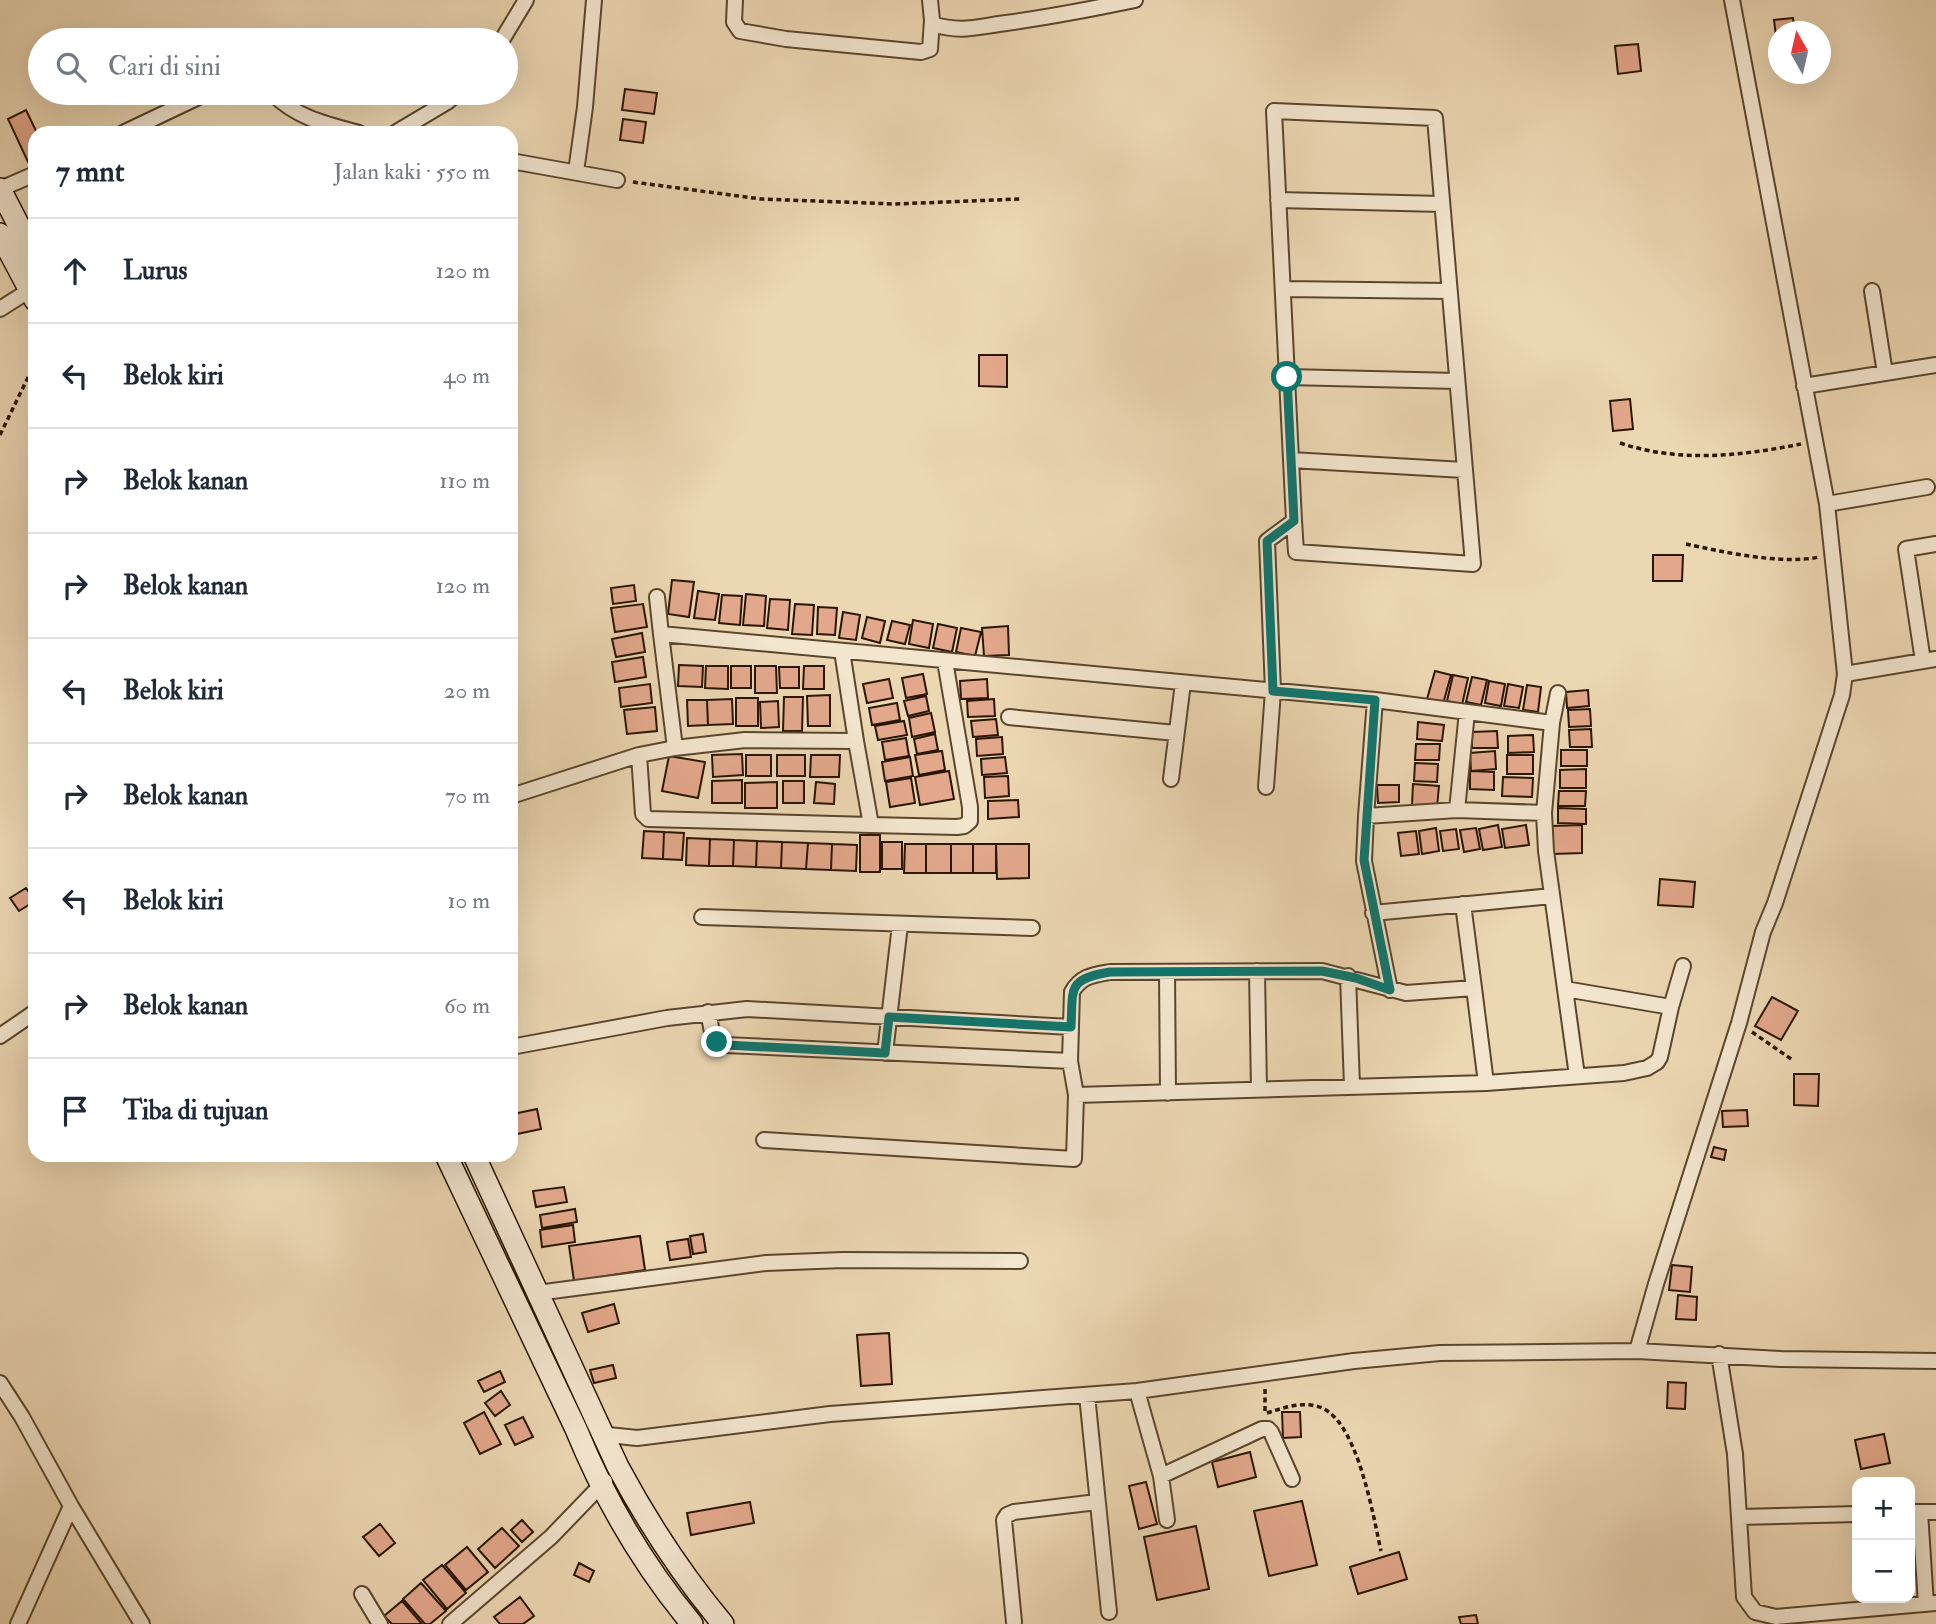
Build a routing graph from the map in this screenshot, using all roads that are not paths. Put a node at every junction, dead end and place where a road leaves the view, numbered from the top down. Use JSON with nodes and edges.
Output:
{"nodes":[{"id":1,"x":526,"y":0,"type":"edge"},
{"id":2,"x":594,"y":0,"type":"edge"},
{"id":3,"x":735,"y":0,"type":"edge"},
{"id":4,"x":930,"y":0,"type":"edge"},
{"id":5,"x":1135,"y":0,"type":"edge"},
{"id":6,"x":1732,"y":0,"type":"edge"},
{"id":7,"x":932,"y":24,"type":"junction"},
{"id":8,"x":509,"y":28,"type":"edge"},
{"id":9,"x":182,"y":105,"type":"edge"},
{"id":10,"x":284,"y":105,"type":"edge"},
{"id":11,"x":442,"y":105,"type":"edge"},
{"id":12,"x":138,"y":126,"type":"edge"},
{"id":13,"x":336,"y":126,"type":"edge"},
{"id":14,"x":407,"y":126,"type":"edge"},
{"id":15,"x":518,"y":162,"type":"edge"},
{"id":16,"x":576,"y":172,"type":"junction"},
{"id":17,"x":28,"y":177,"type":"edge"},
{"id":18,"x":617,"y":180,"type":"road end"},
{"id":19,"x":0,"y":189,"type":"edge"},
{"id":20,"x":1278,"y":201,"type":"junction"},
{"id":21,"x":1442,"y":204,"type":"junction"},
{"id":22,"x":0,"y":234,"type":"edge"},
{"id":23,"x":28,"y":243,"type":"edge"},
{"id":24,"x":28,"y":286,"type":"edge"},
{"id":25,"x":1283,"y":289,"type":"junction"},
{"id":26,"x":1449,"y":291,"type":"junction"},
{"id":27,"x":1872,"y":291,"type":"dead end"},
{"id":28,"x":28,"y":297,"type":"edge"},
{"id":29,"x":0,"y":309,"type":"edge"},
{"id":30,"x":1936,"y":365,"type":"edge"},
{"id":31,"x":1885,"y":373,"type":"junction"},
{"id":32,"x":1287,"y":377,"type":"junction"},
{"id":33,"x":1457,"y":381,"type":"junction"},
{"id":34,"x":1804,"y":386,"type":"junction"},
{"id":35,"x":1291,"y":460,"type":"junction"},
{"id":36,"x":1464,"y":470,"type":"junction"},
{"id":37,"x":1927,"y":486,"type":"dead end"},
{"id":38,"x":1827,"y":504,"type":"junction"},
{"id":39,"x":1294,"y":521,"type":"junction"},
{"id":40,"x":1936,"y":544,"type":"edge"},
{"id":41,"x":657,"y":597,"type":"dead end"},
{"id":42,"x":661,"y":634,"type":"junction"},
{"id":43,"x":842,"y":651,"type":"junction"},
{"id":44,"x":1929,"y":660,"type":"edge"},
{"id":45,"x":945,"y":661,"type":"junction"},
{"id":46,"x":1845,"y":674,"type":"junction"},
{"id":47,"x":1183,"y":682,"type":"junction"},
{"id":48,"x":1273,"y":691,"type":"junction"},
{"id":49,"x":1558,"y":693,"type":"dead end"},
{"id":50,"x":1375,"y":700,"type":"junction"},
{"id":51,"x":1467,"y":712,"type":"junction"},
{"id":52,"x":1009,"y":718,"type":"dead end"},
{"id":53,"x":1552,"y":723,"type":"junction"},
{"id":54,"x":1176,"y":733,"type":"junction"},
{"id":55,"x":856,"y":741,"type":"junction"},
{"id":56,"x":675,"y":748,"type":"junction"},
{"id":57,"x":639,"y":755,"type":"junction"},
{"id":58,"x":1171,"y":779,"type":"dead end"},
{"id":59,"x":1266,"y":787,"type":"dead end"},
{"id":60,"x":518,"y":794,"type":"edge"},
{"id":61,"x":1457,"y":810,"type":"junction"},
{"id":62,"x":1544,"y":813,"type":"junction"},
{"id":63,"x":1366,"y":816,"type":"junction"},
{"id":64,"x":871,"y":825,"type":"junction"},
{"id":65,"x":1552,"y":896,"type":"junction"},
{"id":66,"x":1463,"y":904,"type":"junction"},
{"id":67,"x":1373,"y":913,"type":"junction"},
{"id":68,"x":702,"y":916,"type":"dead end"},
{"id":69,"x":900,"y":925,"type":"junction"},
{"id":70,"x":1032,"y":928,"type":"dead end"},
{"id":71,"x":1683,"y":966,"type":"dead end"},
{"id":72,"x":1257,"y":971,"type":"junction"},
{"id":73,"x":1167,"y":972,"type":"junction"},
{"id":74,"x":1348,"y":976,"type":"junction"},
{"id":75,"x":1474,"y":988,"type":"junction"},
{"id":76,"x":1566,"y":989,"type":"junction"},
{"id":77,"x":1390,"y":990,"type":"junction"},
{"id":78,"x":1671,"y":1007,"type":"junction"},
{"id":79,"x":708,"y":1012,"type":"junction"},
{"id":80,"x":28,"y":1017,"type":"edge"},
{"id":81,"x":889,"y":1017,"type":"junction"},
{"id":82,"x":1071,"y":1027,"type":"junction"},
{"id":83,"x":0,"y":1037,"type":"edge"},
{"id":84,"x":518,"y":1046,"type":"edge"},
{"id":85,"x":885,"y":1053,"type":"junction"},
{"id":86,"x":1070,"y":1061,"type":"junction"},
{"id":87,"x":1577,"y":1076,"type":"junction"},
{"id":88,"x":1486,"y":1083,"type":"junction"},
{"id":89,"x":1352,"y":1086,"type":"junction"},
{"id":90,"x":1259,"y":1090,"type":"junction"},
{"id":91,"x":1168,"y":1093,"type":"junction"},
{"id":92,"x":1076,"y":1095,"type":"junction"},
{"id":93,"x":764,"y":1140,"type":"dead end"},
{"id":94,"x":449,"y":1162,"type":"edge"},
{"id":95,"x":477,"y":1162,"type":"edge"},
{"id":96,"x":1020,"y":1261,"type":"dead end"},
{"id":97,"x":537,"y":1293,"type":"junction"},
{"id":98,"x":1637,"y":1351,"type":"junction"},
{"id":99,"x":1719,"y":1354,"type":"junction"},
{"id":100,"x":1936,"y":1361,"type":"edge"},
{"id":101,"x":0,"y":1383,"type":"edge"},
{"id":102,"x":1137,"y":1391,"type":"junction"},
{"id":103,"x":1087,"y":1395,"type":"junction"},
{"id":104,"x":576,"y":1429,"type":"junction"},
{"id":105,"x":605,"y":1435,"type":"junction"},
{"id":106,"x":618,"y":1467,"type":"junction"},
{"id":107,"x":1161,"y":1476,"type":"junction"},
{"id":108,"x":1292,"y":1479,"type":"dead end"},
{"id":109,"x":601,"y":1485,"type":"junction"},
{"id":110,"x":1097,"y":1503,"type":"junction"},
{"id":111,"x":71,"y":1506,"type":"junction"},
{"id":112,"x":1915,"y":1512,"type":"edge"},
{"id":113,"x":1936,"y":1512,"type":"edge"},
{"id":114,"x":1852,"y":1514,"type":"edge"},
{"id":115,"x":1740,"y":1517,"type":"junction"},
{"id":116,"x":1167,"y":1520,"type":"dead end"},
{"id":117,"x":362,"y":1594,"type":"dead end"},
{"id":118,"x":1931,"y":1603,"type":"edge"},
{"id":119,"x":1109,"y":1612,"type":"dead end"},
{"id":120,"x":1014,"y":1622,"type":"dead end"},
{"id":121,"x":18,"y":1624,"type":"edge"},
{"id":122,"x":142,"y":1624,"type":"edge"},
{"id":123,"x":380,"y":1624,"type":"edge"},
{"id":124,"x":450,"y":1624,"type":"edge"},
{"id":125,"x":691,"y":1624,"type":"edge"},
{"id":126,"x":723,"y":1624,"type":"edge"}],
"edges":[{"from":1,"to":8,"type":"street"},
{"from":2,"to":16,"type":"street"},
{"from":3,"to":7,"type":"street"},
{"from":4,"to":7,"type":"street"},
{"from":5,"to":7,"type":"street"},
{"from":6,"to":34,"type":"street"},
{"from":9,"to":12,"type":"street"},
{"from":10,"to":13,"type":"street"},
{"from":11,"to":14,"type":"street"},
{"from":15,"to":16,"type":"street"},
{"from":16,"to":18,"type":"street"},
{"from":17,"to":19,"type":"street"},
{"from":19,"to":23,"type":"street"},
{"from":20,"to":21,"type":"street"},
{"from":20,"to":21,"type":"street"},
{"from":20,"to":25,"type":"street"},
{"from":21,"to":26,"type":"street"},
{"from":22,"to":24,"type":"street"},
{"from":25,"to":26,"type":"street"},
{"from":25,"to":32,"type":"street"},
{"from":26,"to":33,"type":"street"},
{"from":27,"to":31,"type":"street"},
{"from":28,"to":29,"type":"street"},
{"from":30,"to":31,"type":"street"},
{"from":31,"to":34,"type":"street"},
{"from":32,"to":33,"type":"street"},
{"from":32,"to":35,"type":"street"},
{"from":33,"to":36,"type":"street"},
{"from":34,"to":38,"type":"street"},
{"from":35,"to":36,"type":"street"},
{"from":35,"to":39,"type":"street"},
{"from":36,"to":39,"type":"street"},
{"from":37,"to":38,"type":"street"},
{"from":38,"to":46,"type":"street"},
{"from":39,"to":48,"type":"street"},
{"from":40,"to":44,"type":"street"},
{"from":41,"to":42,"type":"street"},
{"from":42,"to":43,"type":"street"},
{"from":42,"to":56,"type":"street"},
{"from":43,"to":45,"type":"street"},
{"from":43,"to":55,"type":"street"},
{"from":44,"to":46,"type":"street"},
{"from":45,"to":47,"type":"street"},
{"from":45,"to":64,"type":"street"},
{"from":46,"to":98,"type":"street"},
{"from":47,"to":48,"type":"street"},
{"from":47,"to":54,"type":"street"},
{"from":48,"to":50,"type":"street"},
{"from":48,"to":59,"type":"street"},
{"from":49,"to":53,"type":"street"},
{"from":50,"to":51,"type":"street"},
{"from":50,"to":63,"type":"street"},
{"from":51,"to":53,"type":"street"},
{"from":51,"to":61,"type":"street"},
{"from":52,"to":54,"type":"street"},
{"from":53,"to":62,"type":"street"},
{"from":54,"to":58,"type":"street"},
{"from":55,"to":56,"type":"street"},
{"from":55,"to":64,"type":"street"},
{"from":56,"to":57,"type":"street"},
{"from":57,"to":60,"type":"street"},
{"from":57,"to":64,"type":"street"},
{"from":61,"to":62,"type":"street"},
{"from":61,"to":63,"type":"street"},
{"from":62,"to":65,"type":"street"},
{"from":63,"to":67,"type":"street"},
{"from":65,"to":66,"type":"street"},
{"from":65,"to":76,"type":"street"},
{"from":66,"to":67,"type":"street"},
{"from":66,"to":75,"type":"street"},
{"from":67,"to":77,"type":"street"},
{"from":68,"to":69,"type":"street"},
{"from":69,"to":70,"type":"street"},
{"from":69,"to":81,"type":"street"},
{"from":71,"to":78,"type":"street"},
{"from":72,"to":73,"type":"street"},
{"from":72,"to":74,"type":"street"},
{"from":72,"to":90,"type":"street"},
{"from":73,"to":82,"type":"street"},
{"from":73,"to":91,"type":"street"},
{"from":74,"to":77,"type":"street"},
{"from":74,"to":89,"type":"street"},
{"from":75,"to":77,"type":"street"},
{"from":75,"to":88,"type":"street"},
{"from":76,"to":78,"type":"street"},
{"from":76,"to":87,"type":"street"},
{"from":78,"to":87,"type":"street"},
{"from":79,"to":81,"type":"street"},
{"from":79,"to":84,"type":"street"},
{"from":79,"to":85,"type":"street"},
{"from":80,"to":83,"type":"street"},
{"from":81,"to":82,"type":"street"},
{"from":81,"to":85,"type":"street"},
{"from":82,"to":86,"type":"street"},
{"from":85,"to":86,"type":"street"},
{"from":86,"to":92,"type":"street"},
{"from":87,"to":88,"type":"street"},
{"from":88,"to":89,"type":"street"},
{"from":89,"to":90,"type":"street"},
{"from":90,"to":91,"type":"street"},
{"from":91,"to":92,"type":"street"},
{"from":92,"to":93,"type":"street"},
{"from":94,"to":104,"type":"street"},
{"from":95,"to":97,"type":"street"},
{"from":96,"to":97,"type":"street"},
{"from":97,"to":105,"type":"street"},
{"from":98,"to":99,"type":"street"},
{"from":98,"to":102,"type":"street"},
{"from":99,"to":100,"type":"street"},
{"from":99,"to":115,"type":"street"},
{"from":101,"to":111,"type":"street"},
{"from":102,"to":103,"type":"street"},
{"from":102,"to":107,"type":"street"},
{"from":103,"to":105,"type":"street"},
{"from":103,"to":110,"type":"street"},
{"from":104,"to":105,"type":"street"},
{"from":104,"to":109,"type":"street"},
{"from":105,"to":106,"type":"street"},
{"from":106,"to":109,"type":"street"},
{"from":106,"to":126,"type":"street"},
{"from":107,"to":108,"type":"street"},
{"from":107,"to":116,"type":"street"},
{"from":109,"to":124,"type":"street"},
{"from":109,"to":125,"type":"street"},
{"from":110,"to":119,"type":"street"},
{"from":110,"to":120,"type":"street"},
{"from":111,"to":121,"type":"street"},
{"from":111,"to":122,"type":"street"},
{"from":112,"to":113,"type":"street"},
{"from":112,"to":118,"type":"street"},
{"from":114,"to":115,"type":"street"},
{"from":115,"to":118,"type":"street"},
{"from":117,"to":123,"type":"street"}]}
